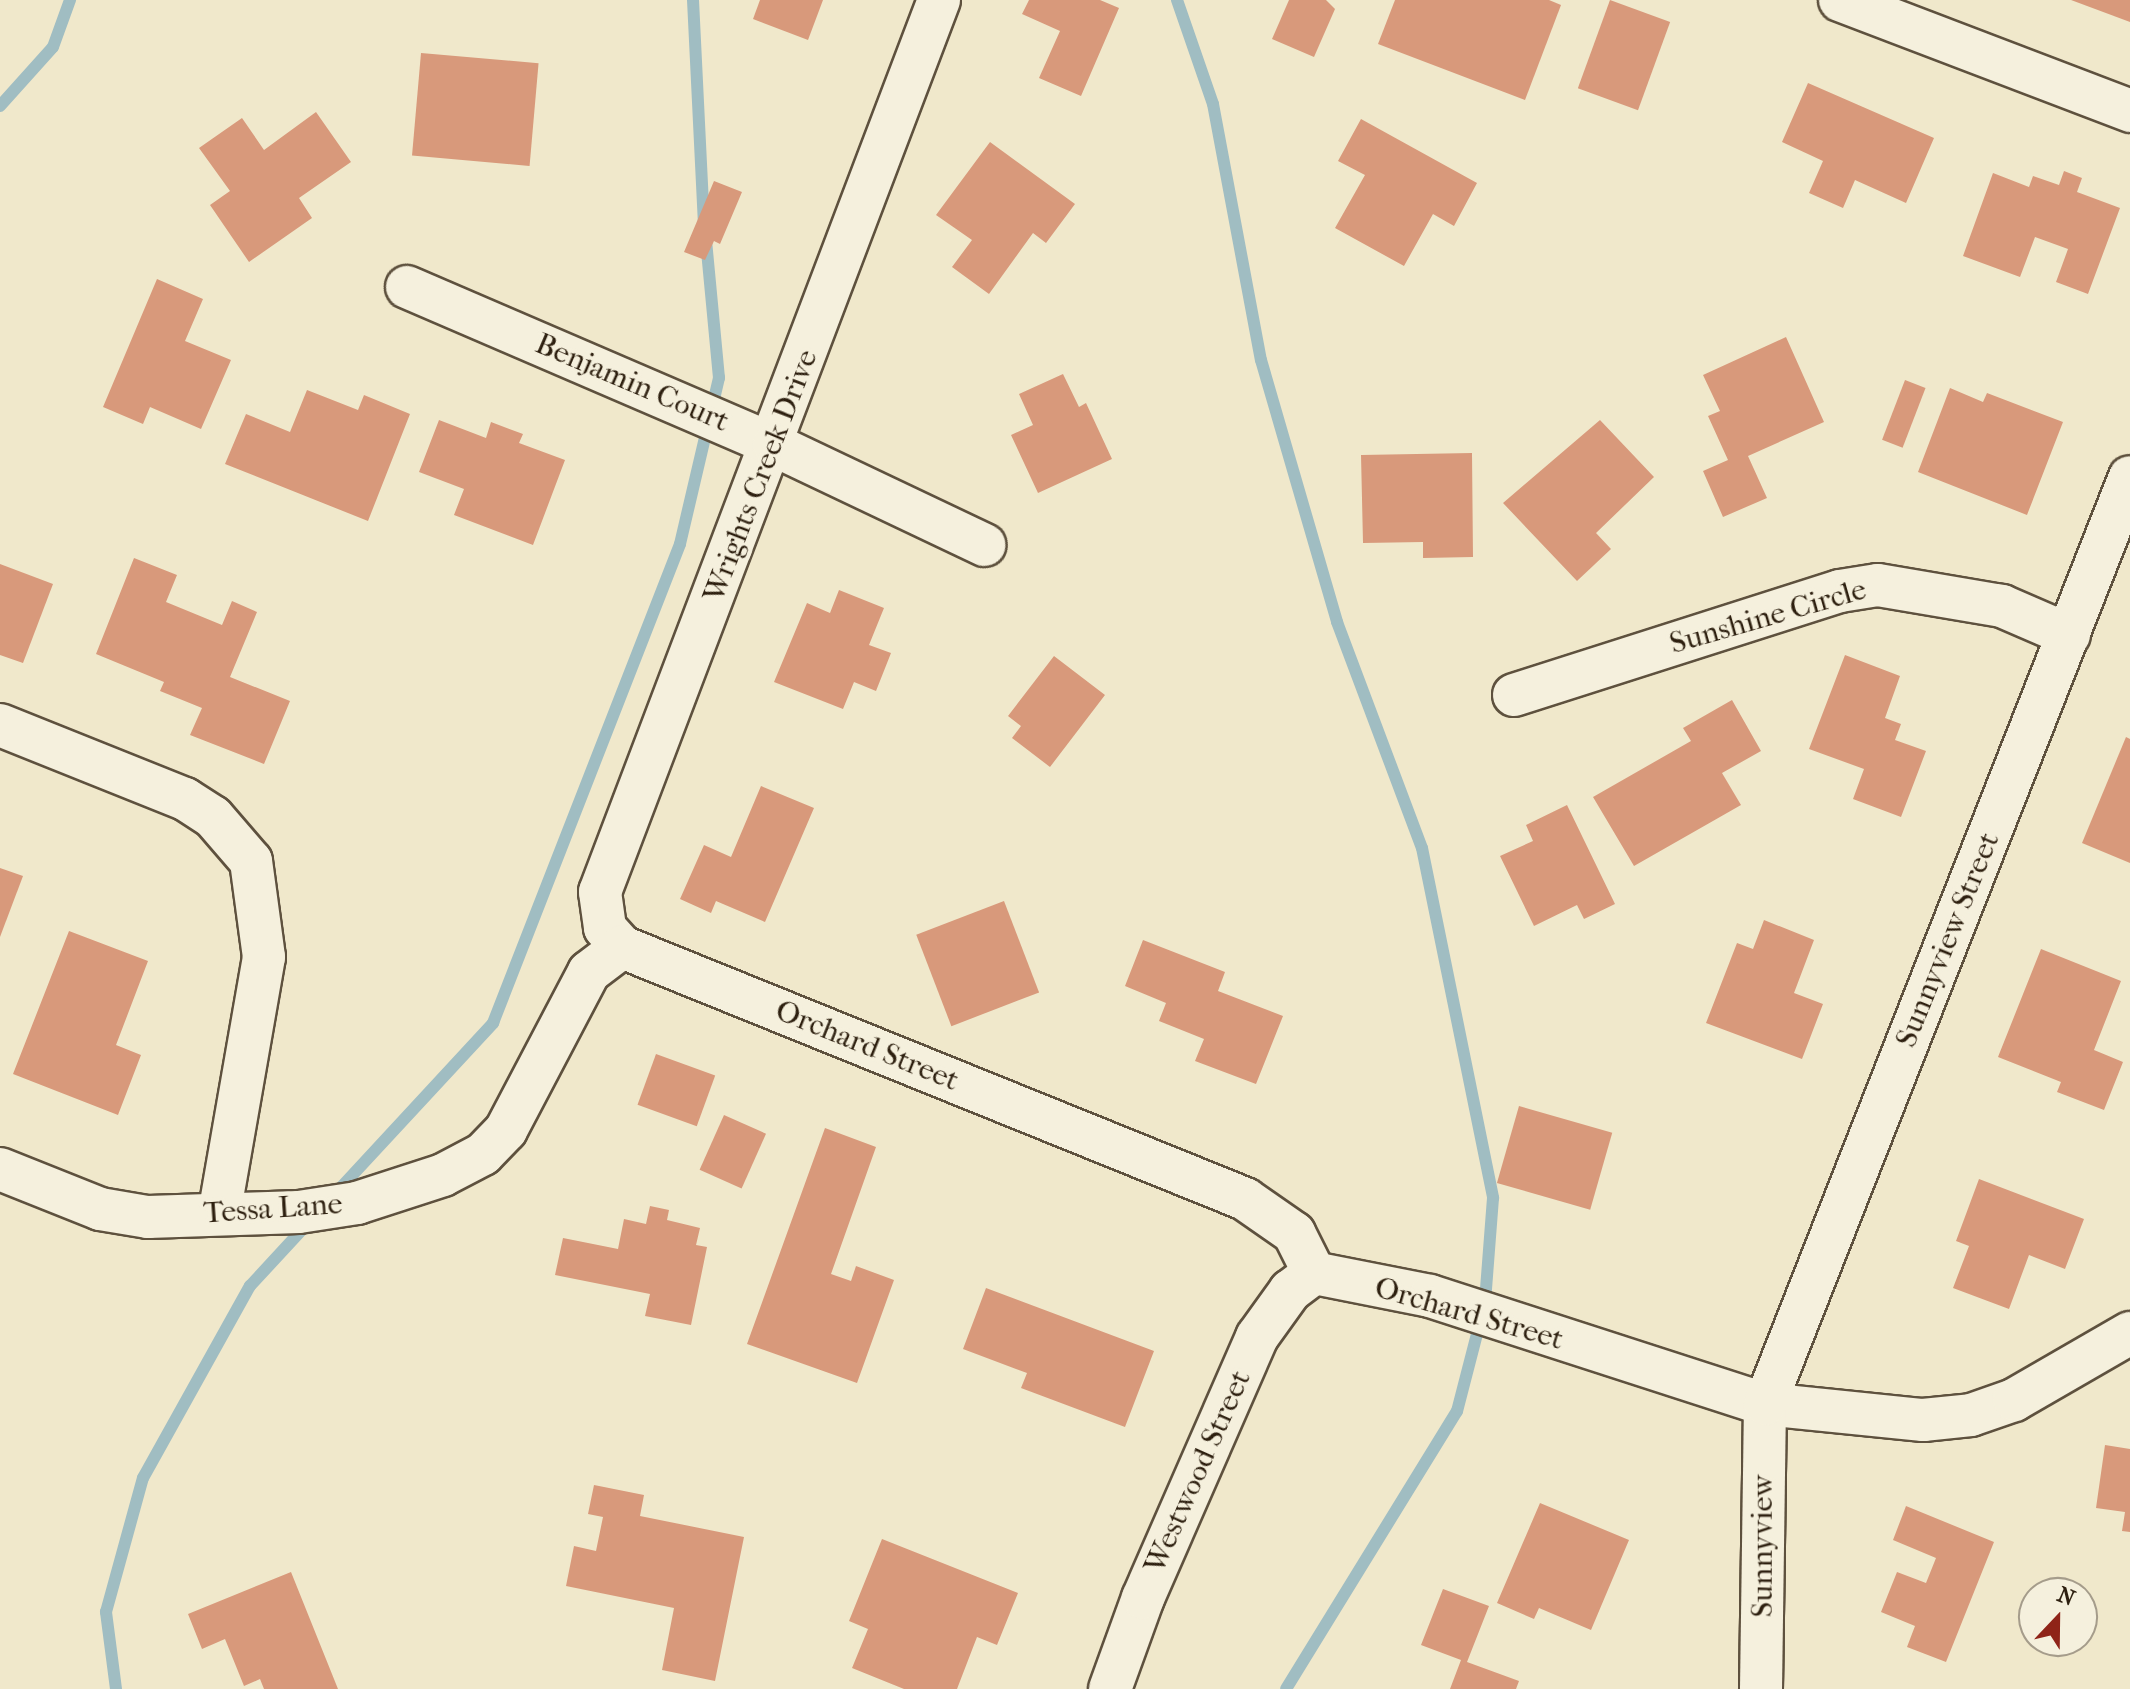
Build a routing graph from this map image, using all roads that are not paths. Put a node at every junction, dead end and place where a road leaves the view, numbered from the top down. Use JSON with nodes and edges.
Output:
{"nodes":[{"id":1,"x":939,"y":0,"type":"edge"},
{"id":2,"x":1840,"y":0,"type":"edge"},
{"id":3,"x":2130,"y":111,"type":"edge"},
{"id":4,"x":407,"y":287,"type":"dead end"},
{"id":5,"x":774,"y":445,"type":"junction"},
{"id":6,"x":2130,"y":477,"type":"edge"},
{"id":7,"x":985,"y":545,"type":"dead end"},
{"id":8,"x":2069,"y":635,"type":"junction"},
{"id":9,"x":1514,"y":695,"type":"dead end"},
{"id":10,"x":0,"y":725,"type":"edge"},
{"id":11,"x":622,"y":947,"type":"junction"},
{"id":12,"x":0,"y":1169,"type":"edge"},
{"id":13,"x":219,"y":1214,"type":"junction"},
{"id":14,"x":1314,"y":1273,"type":"junction"},
{"id":15,"x":2130,"y":1333,"type":"edge"},
{"id":16,"x":1765,"y":1404,"type":"junction"},
{"id":17,"x":1110,"y":1689,"type":"edge"},
{"id":18,"x":1761,"y":1689,"type":"edge"}],
"edges":[{"from":1,"to":5,"type":"street","name":"Wrights Creek Drive"},
{"from":2,"to":3,"type":"street"},
{"from":4,"to":5,"type":"street","name":"Benjamin Court"},
{"from":5,"to":7,"type":"street","name":"Benjamin Court"},
{"from":5,"to":11,"type":"street","name":"Wrights Creek Drive"},
{"from":6,"to":8,"type":"street","name":"Sunnyview Street"},
{"from":8,"to":9,"type":"street","name":"Sunshine Circle"},
{"from":8,"to":16,"type":"street","name":"Sunnyview Street"},
{"from":10,"to":13,"type":"street"},
{"from":11,"to":13,"type":"street","name":"Tessa Lane"},
{"from":11,"to":14,"type":"street","name":"Orchard Street"},
{"from":12,"to":13,"type":"street","name":"Tessa Lane"},
{"from":14,"to":16,"type":"street","name":"Orchard Street"},
{"from":14,"to":17,"type":"street","name":"Westwood Street"},
{"from":15,"to":16,"type":"street","name":"Orchard Street"},
{"from":16,"to":18,"type":"street","name":"Sunnyview"}]}
